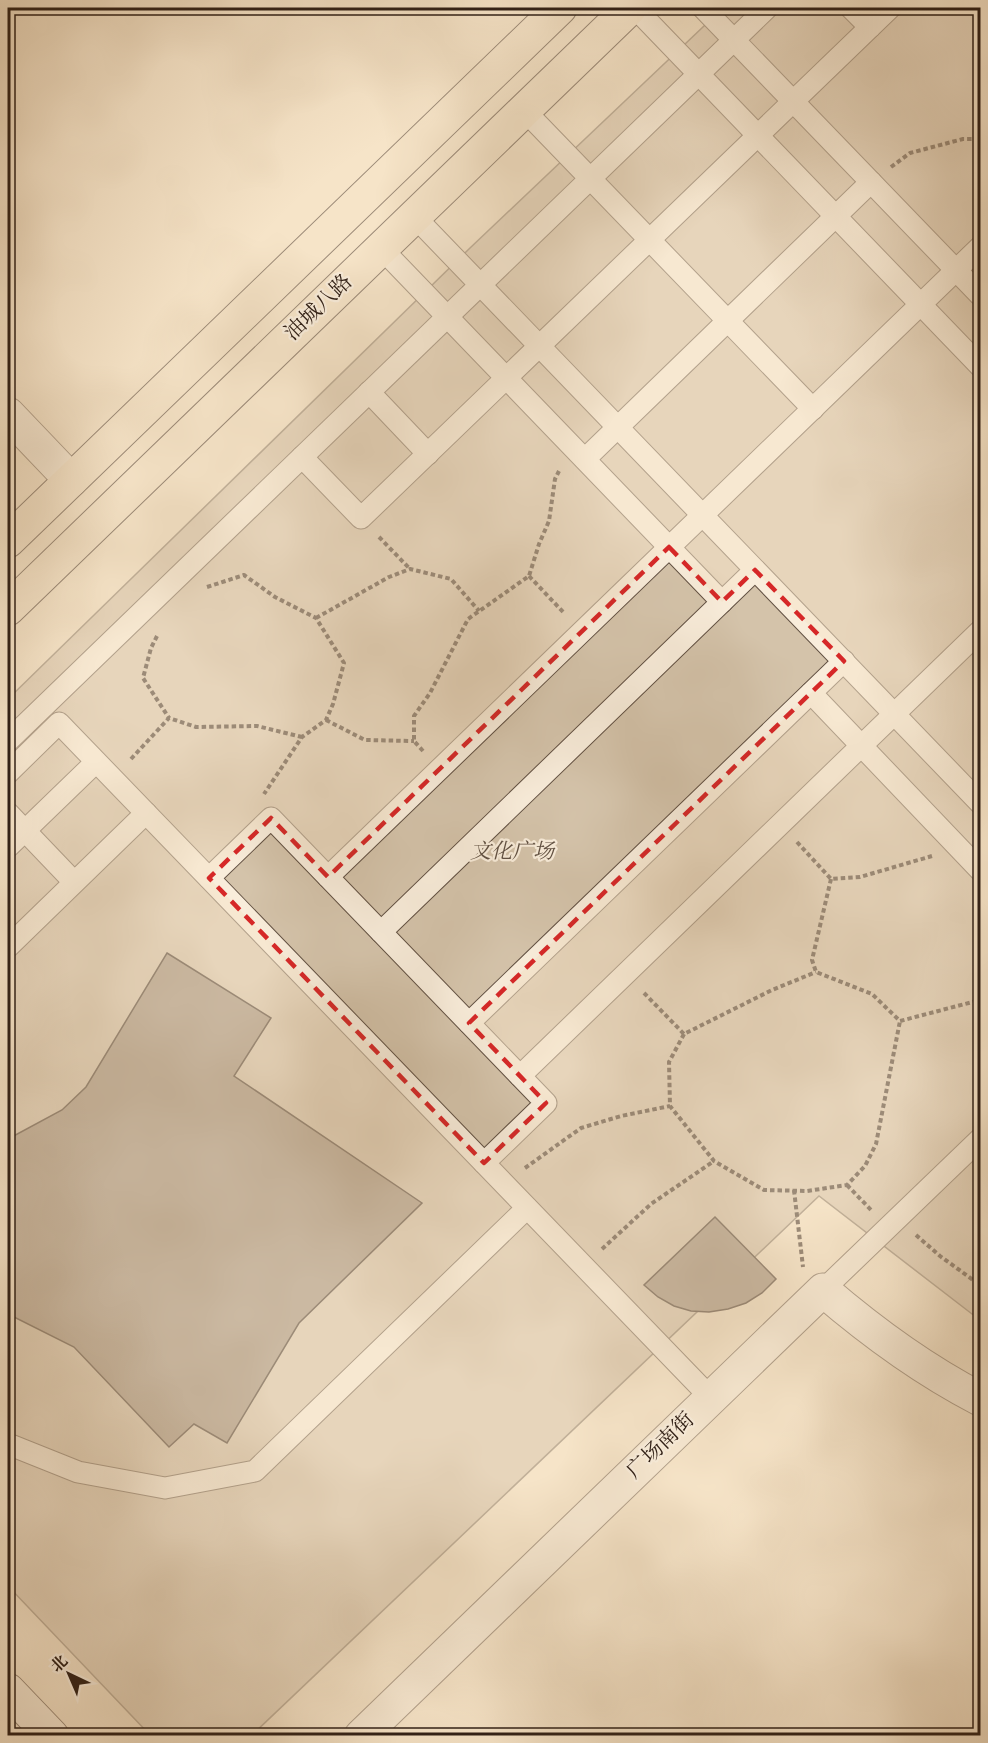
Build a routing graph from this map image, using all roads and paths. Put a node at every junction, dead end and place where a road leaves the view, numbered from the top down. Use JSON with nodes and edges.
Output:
{"nodes":[{"id":1,"x":560,"y":8,"type":"edge"},
{"id":2,"x":633,"y":8,"type":"edge"},
{"id":3,"x":703,"y":8,"type":"edge"},
{"id":4,"x":767,"y":8,"type":"edge"},
{"id":5,"x":851,"y":8,"type":"edge"},
{"id":6,"x":890,"y":8,"type":"edge"},
{"id":7,"x":870,"y":27,"type":"junction"},
{"id":8,"x":734,"y":40,"type":"junction"},
{"id":9,"x":699,"y":74,"type":"junction"},
{"id":10,"x":793,"y":101,"type":"junction"},
{"id":11,"x":524,"y":110,"type":"junction"},
{"id":12,"x":758,"y":135,"type":"junction"},
{"id":13,"x":979,"y":139,"type":"edge"},
{"id":14,"x":590,"y":178,"type":"junction"},
{"id":15,"x":871,"y":182,"type":"junction"},
{"id":16,"x":414,"y":216,"type":"junction"},
{"id":17,"x":836,"y":216,"type":"junction"},
{"id":18,"x":649,"y":240,"type":"junction"},
{"id":19,"x":981,"y":247,"type":"edge"},
{"id":20,"x":381,"y":248,"type":"junction"},
{"id":21,"x":956,"y":270,"type":"junction"},
{"id":22,"x":480,"y":285,"type":"junction"},
{"id":23,"x":981,"y":295,"type":"edge"},
{"id":24,"x":921,"y":304,"type":"junction"},
{"id":25,"x":447,"y":317,"type":"junction"},
{"id":26,"x":728,"y":321,"type":"junction"},
{"id":27,"x":539,"y":346,"type":"junction"},
{"id":28,"x":978,"y":359,"type":"edge"},
{"id":29,"x":506,"y":378,"type":"junction"},
{"id":30,"x":369,"y":392,"type":"junction"},
{"id":31,"x":813,"y":409,"type":"junction"},
{"id":32,"x":8,"y":414,"type":"edge"},
{"id":33,"x":618,"y":427,"type":"junction"},
{"id":34,"x":428,"y":454,"type":"junction"},
{"id":35,"x":580,"y":455,"type":"junction"},
{"id":36,"x":302,"y":457,"type":"junction"},
{"id":37,"x":71,"y":480,"type":"junction"},
{"id":38,"x":703,"y":515,"type":"junction"},
{"id":39,"x":361,"y":518,"type":"junction"},
{"id":40,"x":8,"y":541,"type":"edge"},
{"id":41,"x":669,"y":547,"type":"junction"},
{"id":42,"x":410,"y":569,"type":"junction"},
{"id":43,"x":755,"y":570,"type":"junction"},
{"id":44,"x":529,"y":576,"type":"junction"},
{"id":45,"x":202,"y":588,"type":"dead end"},
{"id":46,"x":722,"y":602,"type":"junction"},
{"id":47,"x":8,"y":609,"type":"edge"},
{"id":48,"x":479,"y":611,"type":"junction"},
{"id":49,"x":316,"y":618,"type":"junction"},
{"id":50,"x":161,"y":628,"type":"dead end"},
{"id":51,"x":981,"y":631,"type":"edge"},
{"id":52,"x":581,"y":632,"type":"junction"},
{"id":53,"x":844,"y":661,"type":"junction"},
{"id":54,"x":811,"y":693,"type":"junction"},
{"id":55,"x":895,"y":714,"type":"junction"},
{"id":56,"x":169,"y":718,"type":"junction"},
{"id":57,"x":326,"y":720,"type":"junction"},
{"id":58,"x":302,"y":737,"type":"junction"},
{"id":59,"x":8,"y":741,"type":"edge"},
{"id":60,"x":414,"y":741,"type":"junction"},
{"id":61,"x":862,"y":746,"type":"junction"},
{"id":62,"x":96,"y":762,"type":"junction"},
{"id":63,"x":439,"y":769,"type":"junction"},
{"id":64,"x":8,"y":773,"type":"edge"},
{"id":65,"x":112,"y":778,"type":"junction"},
{"id":66,"x":981,"y":803,"type":"edge"},
{"id":67,"x":8,"y":813,"type":"edge"},
{"id":68,"x":146,"y":813,"type":"junction"},
{"id":69,"x":271,"y":818,"type":"junction"},
{"id":70,"x":780,"y":825,"type":"junction"},
{"id":71,"x":25,"y":831,"type":"junction"},
{"id":72,"x":8,"y":847,"type":"edge"},
{"id":73,"x":958,"y":847,"type":"junction"},
{"id":74,"x":981,"y":870,"type":"edge"},
{"id":75,"x":328,"y":877,"type":"junction"},
{"id":76,"x":209,"y":878,"type":"junction"},
{"id":77,"x":831,"y":879,"type":"junction"},
{"id":78,"x":74,"y":882,"type":"junction"},
{"id":79,"x":381,"y":932,"type":"junction"},
{"id":80,"x":8,"y":946,"type":"edge"},
{"id":81,"x":816,"y":972,"type":"junction"},
{"id":82,"x":626,"y":974,"type":"junction"},
{"id":83,"x":981,"y":1000,"type":"edge"},
{"id":84,"x":900,"y":1021,"type":"junction"},
{"id":85,"x":469,"y":1023,"type":"junction"},
{"id":86,"x":684,"y":1034,"type":"junction"},
{"id":87,"x":520,"y":1076,"type":"junction"},
{"id":88,"x":670,"y":1106,"type":"junction"},
{"id":89,"x":981,"y":1138,"type":"edge"},
{"id":90,"x":714,"y":1161,"type":"junction"},
{"id":91,"x":484,"y":1163,"type":"junction"},
{"id":92,"x":504,"y":1184,"type":"junction"},
{"id":93,"x":847,"y":1185,"type":"junction"},
{"id":94,"x":794,"y":1190,"type":"junction"},
{"id":95,"x":527,"y":1208,"type":"junction"},
{"id":96,"x":893,"y":1223,"type":"junction"},
{"id":97,"x":584,"y":1266,"type":"junction"},
{"id":98,"x":981,"y":1285,"type":"edge"},
{"id":99,"x":824,"y":1290,"type":"junction"},
{"id":100,"x":711,"y":1398,"type":"junction"},
{"id":101,"x":981,"y":1399,"type":"edge"},
{"id":102,"x":10,"y":1451,"type":"edge"},
{"id":103,"x":8,"y":1690,"type":"edge"},
{"id":104,"x":52,"y":1736,"type":"edge"},
{"id":105,"x":361,"y":1736,"type":"edge"}],
"edges":[{"from":1,"to":37,"type":"main road"},
{"from":2,"to":9,"type":"street"},
{"from":2,"to":11,"type":"main road","name":"油城八路"},
{"from":3,"to":8,"type":"street"},
{"from":4,"to":8,"type":"street"},
{"from":5,"to":7,"type":"street"},
{"from":6,"to":7,"type":"street"},
{"from":7,"to":10,"type":"street"},
{"from":8,"to":9,"type":"street"},
{"from":8,"to":10,"type":"street"},
{"from":9,"to":12,"type":"street"},
{"from":9,"to":14,"type":"street"},
{"from":10,"to":12,"type":"street"},
{"from":10,"to":15,"type":"street"},
{"from":11,"to":14,"type":"street"},
{"from":11,"to":16,"type":"main road","name":"油城八路"},
{"from":12,"to":17,"type":"street"},
{"from":12,"to":18,"type":"street"},
{"from":13,"to":15,"type":"path"},
{"from":14,"to":18,"type":"street"},
{"from":14,"to":22,"type":"street"},
{"from":15,"to":17,"type":"street"},
{"from":15,"to":21,"type":"street"},
{"from":16,"to":20,"type":"main road","name":"油城八路"},
{"from":16,"to":22,"type":"street"},
{"from":17,"to":24,"type":"street"},
{"from":17,"to":26,"type":"street"},
{"from":18,"to":26,"type":"street"},
{"from":18,"to":27,"type":"street"},
{"from":19,"to":21,"type":"street"},
{"from":20,"to":25,"type":"street"},
{"from":20,"to":47,"type":"main road","name":"油城八路"},
{"from":21,"to":23,"type":"street"},
{"from":21,"to":24,"type":"street"},
{"from":22,"to":25,"type":"street"},
{"from":22,"to":27,"type":"street"},
{"from":24,"to":28,"type":"street"},
{"from":24,"to":31,"type":"street"},
{"from":25,"to":29,"type":"street"},
{"from":25,"to":30,"type":"street"},
{"from":26,"to":31,"type":"street"},
{"from":26,"to":33,"type":"street"},
{"from":27,"to":29,"type":"street"},
{"from":27,"to":33,"type":"street"},
{"from":29,"to":34,"type":"street"},
{"from":29,"to":35,"type":"street"},
{"from":30,"to":34,"type":"street"},
{"from":30,"to":36,"type":"street"},
{"from":31,"to":38,"type":"street"},
{"from":32,"to":37,"type":"street"},
{"from":33,"to":35,"type":"street"},
{"from":33,"to":38,"type":"street"},
{"from":34,"to":39,"type":"street"},
{"from":35,"to":41,"type":"street"},
{"from":35,"to":44,"type":"path"},
{"from":36,"to":39,"type":"street"},
{"from":36,"to":59,"type":"street"},
{"from":37,"to":40,"type":"main road"},
{"from":38,"to":41,"type":"street"},
{"from":38,"to":43,"type":"street"},
{"from":39,"to":42,"type":"path"},
{"from":41,"to":46,"type":"street"},
{"from":41,"to":52,"type":"street"},
{"from":42,"to":48,"type":"path"},
{"from":42,"to":49,"type":"path"},
{"from":43,"to":46,"type":"street"},
{"from":43,"to":53,"type":"street"},
{"from":44,"to":48,"type":"path"},
{"from":44,"to":52,"type":"path"},
{"from":45,"to":49,"type":"path"},
{"from":46,"to":79,"type":"street"},
{"from":48,"to":60,"type":"path"},
{"from":49,"to":57,"type":"path"},
{"from":50,"to":56,"type":"path"},
{"from":51,"to":55,"type":"street"},
{"from":52,"to":63,"type":"street"},
{"from":53,"to":54,"type":"street"},
{"from":53,"to":55,"type":"street"},
{"from":54,"to":61,"type":"street"},
{"from":54,"to":85,"type":"street"},
{"from":55,"to":61,"type":"street"},
{"from":55,"to":66,"type":"street"},
{"from":56,"to":58,"type":"path"},
{"from":56,"to":65,"type":"path"},
{"from":57,"to":58,"type":"path"},
{"from":57,"to":60,"type":"path"},
{"from":58,"to":69,"type":"path"},
{"from":60,"to":63,"type":"path"},
{"from":61,"to":70,"type":"street"},
{"from":61,"to":73,"type":"street"},
{"from":62,"to":64,"type":"street"},
{"from":62,"to":65,"type":"street"},
{"from":62,"to":71,"type":"street"},
{"from":63,"to":75,"type":"street"},
{"from":65,"to":68,"type":"street"},
{"from":67,"to":71,"type":"street"},
{"from":68,"to":76,"type":"street"},
{"from":68,"to":78,"type":"street"},
{"from":69,"to":75,"type":"street"},
{"from":69,"to":76,"type":"street"},
{"from":70,"to":77,"type":"path"},
{"from":70,"to":82,"type":"street"},
{"from":71,"to":72,"type":"street"},
{"from":71,"to":78,"type":"street"},
{"from":73,"to":74,"type":"street"},
{"from":73,"to":77,"type":"path"},
{"from":75,"to":79,"type":"street"},
{"from":76,"to":91,"type":"street"},
{"from":77,"to":81,"type":"path"},
{"from":78,"to":80,"type":"street"},
{"from":79,"to":85,"type":"street"},
{"from":81,"to":84,"type":"path"},
{"from":81,"to":86,"type":"path"},
{"from":82,"to":86,"type":"path"},
{"from":82,"to":87,"type":"street"},
{"from":83,"to":84,"type":"path"},
{"from":84,"to":93,"type":"path"},
{"from":85,"to":87,"type":"street"},
{"from":86,"to":88,"type":"path"},
{"from":87,"to":91,"type":"street"},
{"from":88,"to":90,"type":"path"},
{"from":88,"to":92,"type":"path"},
{"from":89,"to":96,"type":"street"},
{"from":90,"to":94,"type":"path"},
{"from":90,"to":97,"type":"path"},
{"from":91,"to":92,"type":"street"},
{"from":92,"to":95,"type":"street"},
{"from":93,"to":94,"type":"path"},
{"from":93,"to":96,"type":"path"},
{"from":94,"to":99,"type":"path"},
{"from":95,"to":97,"type":"street"},
{"from":95,"to":102,"type":"street"},
{"from":96,"to":98,"type":"path"},
{"from":96,"to":99,"type":"street"},
{"from":97,"to":100,"type":"street"},
{"from":99,"to":100,"type":"street","name":"广场南街"},
{"from":99,"to":101,"type":"street"},
{"from":100,"to":105,"type":"street","name":"广场南街"},
{"from":103,"to":104,"type":"street"}]}
